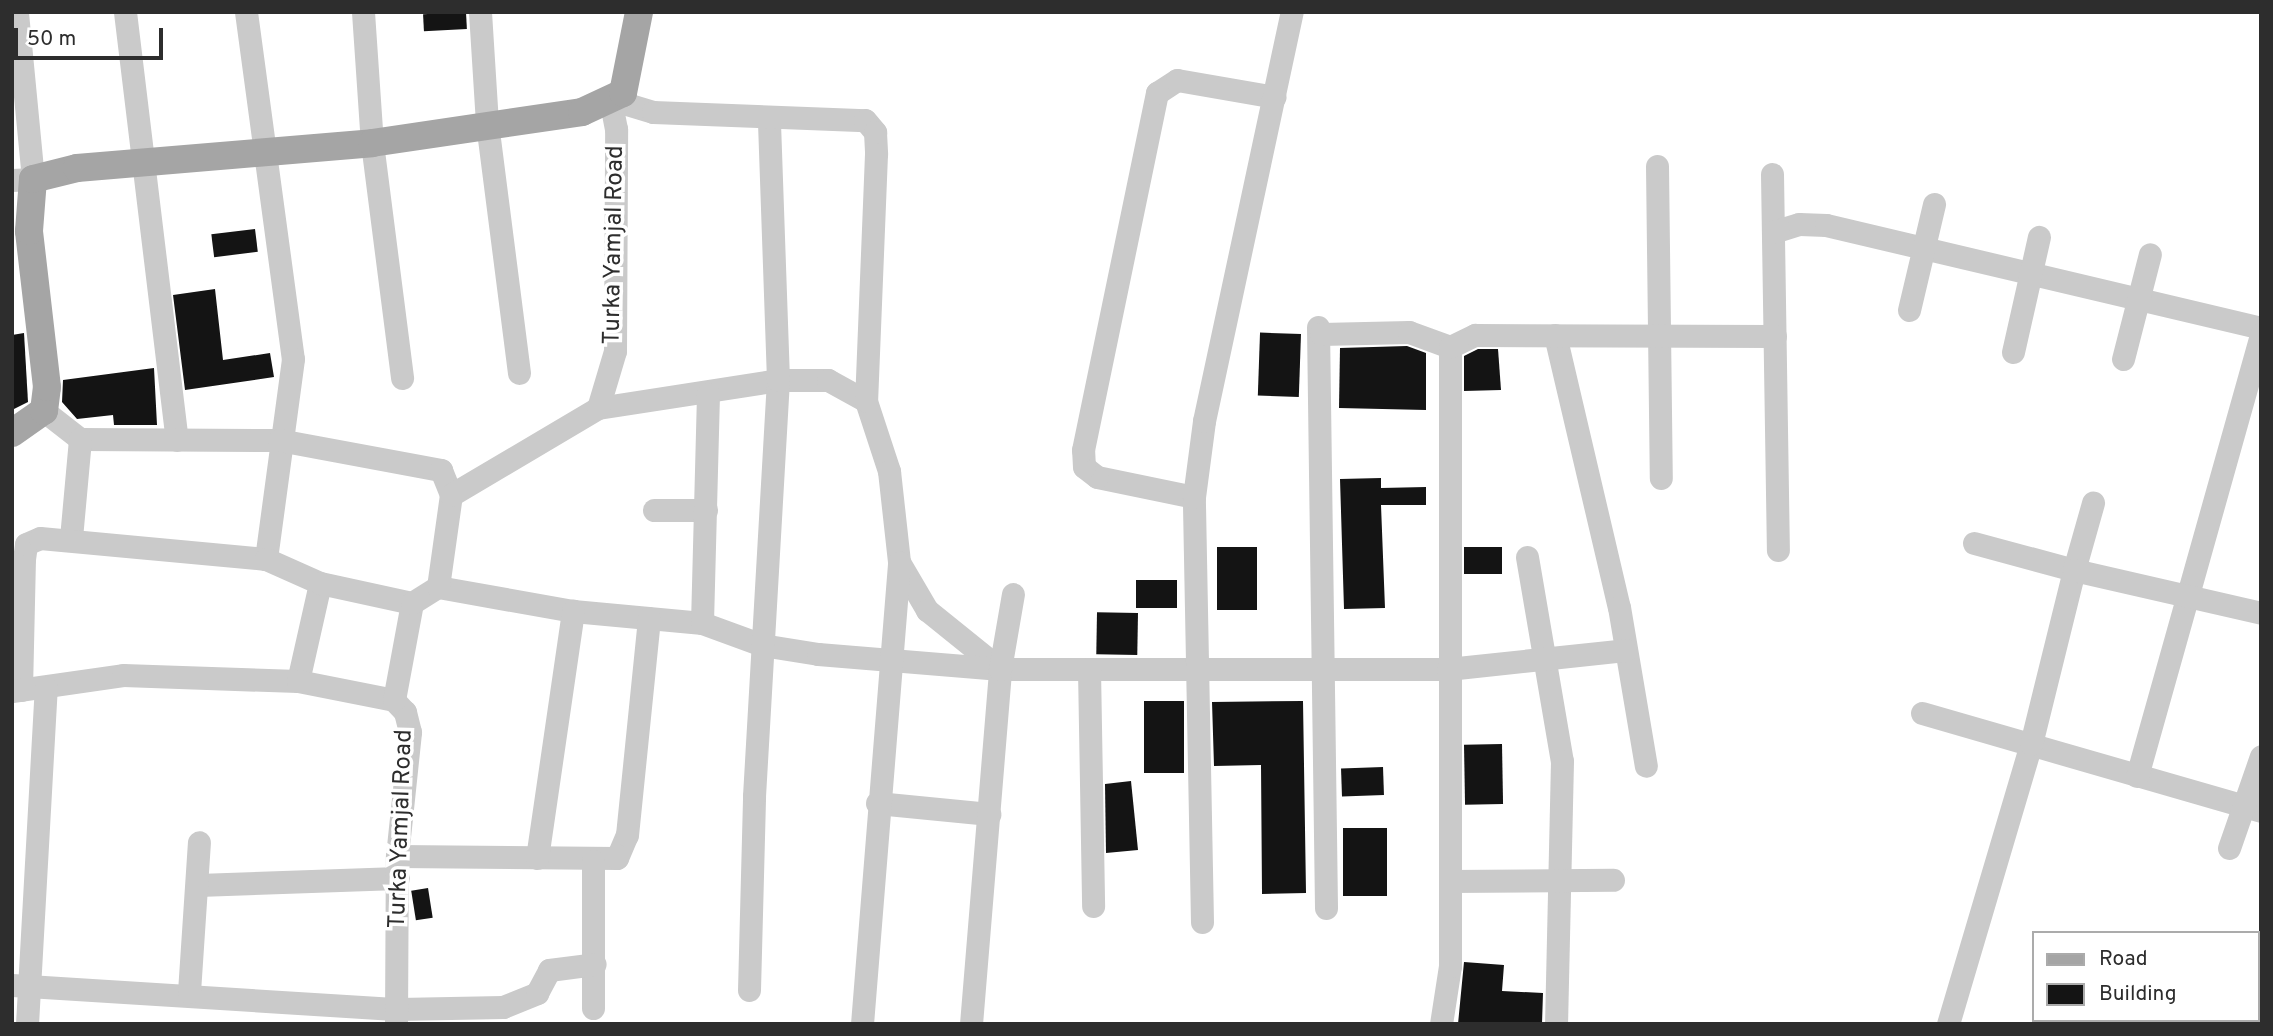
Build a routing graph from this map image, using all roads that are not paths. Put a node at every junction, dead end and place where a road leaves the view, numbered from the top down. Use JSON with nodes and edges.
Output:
{"nodes":[{"id":1,"x":17,"y":12,"type":"edge"},
{"id":2,"x":125,"y":12,"type":"edge"},
{"id":3,"x":246,"y":12,"type":"edge"},
{"id":4,"x":363,"y":12,"type":"edge"},
{"id":5,"x":480,"y":12,"type":"edge"},
{"id":6,"x":639,"y":12,"type":"edge"},
{"id":7,"x":1292,"y":12,"type":"edge"},
{"id":8,"x":1275,"y":97,"type":"junction"},
{"id":9,"x":610,"y":99,"type":"junction"},
{"id":10,"x":769,"y":119,"type":"junction"},
{"id":11,"x":487,"y":123,"type":"junction"},
{"id":12,"x":372,"y":144,"type":"junction"},
{"id":13,"x":261,"y":152,"type":"junction"},
{"id":14,"x":1657,"y":166,"type":"dead end"},
{"id":15,"x":142,"y":167,"type":"junction"},
{"id":16,"x":1772,"y":174,"type":"dead end"},
{"id":17,"x":22,"y":179,"type":"edge"},
{"id":18,"x":1934,"y":204,"type":"dead end"},
{"id":19,"x":1773,"y":232,"type":"junction"},
{"id":20,"x":2039,"y":237,"type":"dead end"},
{"id":21,"x":1924,"y":248,"type":"junction"},
{"id":22,"x":2150,"y":254,"type":"dead end"},
{"id":23,"x":2032,"y":274,"type":"junction"},
{"id":24,"x":2137,"y":298,"type":"junction"},
{"id":25,"x":1909,"y":310,"type":"dead end"},
{"id":26,"x":2261,"y":327,"type":"edge"},
{"id":27,"x":2261,"y":334,"type":"edge"},
{"id":28,"x":1555,"y":335,"type":"junction"},
{"id":29,"x":1661,"y":336,"type":"junction"},
{"id":30,"x":1774,"y":336,"type":"junction"},
{"id":31,"x":1450,"y":347,"type":"junction"},
{"id":32,"x":2013,"y":352,"type":"dead end"},
{"id":33,"x":2123,"y":359,"type":"dead end"},
{"id":34,"x":519,"y":373,"type":"dead end"},
{"id":35,"x":402,"y":378,"type":"dead end"},
{"id":36,"x":778,"y":380,"type":"junction"},
{"id":37,"x":708,"y":394,"type":"junction"},
{"id":38,"x":866,"y":401,"type":"junction"},
{"id":39,"x":598,"y":408,"type":"junction"},
{"id":40,"x":44,"y":411,"type":"junction"},
{"id":41,"x":12,"y":433,"type":"edge"},
{"id":42,"x":80,"y":439,"type":"junction"},
{"id":43,"x":177,"y":440,"type":"junction"},
{"id":44,"x":279,"y":440,"type":"junction"},
{"id":45,"x":1661,"y":478,"type":"dead end"},
{"id":46,"x":451,"y":495,"type":"junction"},
{"id":47,"x":1194,"y":497,"type":"junction"},
{"id":48,"x":2093,"y":503,"type":"dead end"},
{"id":49,"x":654,"y":510,"type":"dead end"},
{"id":50,"x":706,"y":510,"type":"junction"},
{"id":51,"x":71,"y":538,"type":"junction"},
{"id":52,"x":1974,"y":543,"type":"dead end"},
{"id":53,"x":1779,"y":550,"type":"dead end"},
{"id":54,"x":1527,"y":557,"type":"dead end"},
{"id":55,"x":266,"y":559,"type":"junction"},
{"id":56,"x":899,"y":562,"type":"junction"},
{"id":57,"x":2074,"y":570,"type":"junction"},
{"id":58,"x":320,"y":583,"type":"junction"},
{"id":59,"x":438,"y":587,"type":"junction"},
{"id":60,"x":1013,"y":594,"type":"dead end"},
{"id":61,"x":2191,"y":597,"type":"junction"},
{"id":62,"x":412,"y":603,"type":"junction"},
{"id":63,"x":573,"y":611,"type":"junction"},
{"id":64,"x":2261,"y":613,"type":"edge"},
{"id":65,"x":649,"y":618,"type":"junction"},
{"id":66,"x":702,"y":623,"type":"junction"},
{"id":67,"x":762,"y":646,"type":"junction"},
{"id":68,"x":1625,"y":650,"type":"junction"},
{"id":69,"x":889,"y":657,"type":"junction"},
{"id":70,"x":1546,"y":659,"type":"junction"},
{"id":71,"x":1000,"y":669,"type":"junction"},
{"id":72,"x":1089,"y":669,"type":"junction"},
{"id":73,"x":1196,"y":669,"type":"junction"},
{"id":74,"x":1323,"y":669,"type":"junction"},
{"id":75,"x":1448,"y":669,"type":"junction"},
{"id":76,"x":298,"y":681,"type":"junction"},
{"id":77,"x":46,"y":688,"type":"junction"},
{"id":78,"x":16,"y":690,"type":"edge"},
{"id":79,"x":394,"y":700,"type":"junction"},
{"id":80,"x":1922,"y":713,"type":"dead end"},
{"id":81,"x":2031,"y":744,"type":"junction"},
{"id":82,"x":2261,"y":756,"type":"edge"},
{"id":83,"x":1646,"y":766,"type":"dead end"},
{"id":84,"x":2137,"y":776,"type":"junction"},
{"id":85,"x":877,"y":803,"type":"junction"},
{"id":86,"x":2252,"y":808,"type":"edge"},
{"id":87,"x":989,"y":814,"type":"junction"},
{"id":88,"x":199,"y":842,"type":"dead end"},
{"id":89,"x":2229,"y":848,"type":"dead end"},
{"id":90,"x":537,"y":858,"type":"junction"},
{"id":91,"x":593,"y":861,"type":"junction"},
{"id":92,"x":397,"y":867,"type":"junction"},
{"id":93,"x":1560,"y":880,"type":"junction"},
{"id":94,"x":1613,"y":880,"type":"dead end"},
{"id":95,"x":1450,"y":881,"type":"junction"},
{"id":96,"x":198,"y":885,"type":"junction"},
{"id":97,"x":1093,"y":906,"type":"dead end"},
{"id":98,"x":1326,"y":908,"type":"dead end"},
{"id":99,"x":1202,"y":922,"type":"dead end"},
{"id":100,"x":596,"y":964,"type":"junction"},
{"id":101,"x":21,"y":986,"type":"edge"},
{"id":102,"x":749,"y":990,"type":"dead end"},
{"id":103,"x":189,"y":992,"type":"junction"},
{"id":104,"x":593,"y":1009,"type":"dead end"},
{"id":105,"x":397,"y":1016,"type":"edge"},
{"id":106,"x":27,"y":1024,"type":"edge"},
{"id":107,"x":862,"y":1024,"type":"edge"},
{"id":108,"x":971,"y":1024,"type":"edge"},
{"id":109,"x":1441,"y":1024,"type":"edge"},
{"id":110,"x":1556,"y":1024,"type":"edge"},
{"id":111,"x":1948,"y":1024,"type":"edge"}],
"edges":[{"from":1,"to":17,"type":"street"},
{"from":2,"to":15,"type":"street"},
{"from":3,"to":13,"type":"street"},
{"from":4,"to":12,"type":"street"},
{"from":5,"to":11,"type":"street"},
{"from":6,"to":9,"type":"main road"},
{"from":7,"to":8,"type":"street"},
{"from":8,"to":47,"type":"street"},
{"from":8,"to":47,"type":"street"},
{"from":9,"to":10,"type":"street"},
{"from":9,"to":11,"type":"main road"},
{"from":9,"to":39,"type":"street","name":"Turka Yamjal Road"},
{"from":10,"to":36,"type":"street"},
{"from":10,"to":38,"type":"street"},
{"from":11,"to":12,"type":"main road"},
{"from":11,"to":34,"type":"street"},
{"from":12,"to":13,"type":"main road"},
{"from":12,"to":35,"type":"street"},
{"from":13,"to":15,"type":"main road"},
{"from":13,"to":44,"type":"street"},
{"from":14,"to":29,"type":"street"},
{"from":15,"to":17,"type":"main road"},
{"from":15,"to":43,"type":"street"},
{"from":16,"to":19,"type":"street"},
{"from":17,"to":40,"type":"main road"},
{"from":18,"to":21,"type":"street"},
{"from":19,"to":21,"type":"street"},
{"from":19,"to":30,"type":"street"},
{"from":20,"to":23,"type":"street"},
{"from":21,"to":23,"type":"street"},
{"from":21,"to":25,"type":"street"},
{"from":22,"to":24,"type":"street"},
{"from":23,"to":24,"type":"street"},
{"from":23,"to":32,"type":"street"},
{"from":24,"to":26,"type":"street"},
{"from":24,"to":33,"type":"street"},
{"from":27,"to":61,"type":"street"},
{"from":28,"to":29,"type":"street"},
{"from":28,"to":31,"type":"street"},
{"from":28,"to":68,"type":"street"},
{"from":29,"to":30,"type":"street"},
{"from":29,"to":45,"type":"street"},
{"from":30,"to":53,"type":"street"},
{"from":31,"to":74,"type":"street"},
{"from":31,"to":75,"type":"street"},
{"from":36,"to":37,"type":"street"},
{"from":36,"to":38,"type":"street"},
{"from":36,"to":67,"type":"street"},
{"from":37,"to":39,"type":"street"},
{"from":37,"to":50,"type":"street"},
{"from":38,"to":56,"type":"street"},
{"from":39,"to":46,"type":"street"},
{"from":40,"to":41,"type":"main road"},
{"from":40,"to":42,"type":"street"},
{"from":42,"to":43,"type":"street"},
{"from":42,"to":51,"type":"street"},
{"from":43,"to":44,"type":"street"},
{"from":44,"to":46,"type":"street"},
{"from":44,"to":55,"type":"street"},
{"from":46,"to":59,"type":"street"},
{"from":47,"to":73,"type":"street"},
{"from":48,"to":57,"type":"street"},
{"from":49,"to":50,"type":"street"},
{"from":50,"to":66,"type":"street"},
{"from":51,"to":55,"type":"street"},
{"from":51,"to":78,"type":"street"},
{"from":52,"to":57,"type":"street"},
{"from":54,"to":70,"type":"street"},
{"from":55,"to":58,"type":"street"},
{"from":56,"to":69,"type":"street"},
{"from":56,"to":71,"type":"street"},
{"from":57,"to":61,"type":"street"},
{"from":57,"to":81,"type":"street"},
{"from":58,"to":62,"type":"street"},
{"from":58,"to":76,"type":"street"},
{"from":59,"to":62,"type":"street"},
{"from":59,"to":63,"type":"street"},
{"from":60,"to":71,"type":"street"},
{"from":61,"to":64,"type":"street"},
{"from":61,"to":84,"type":"street"},
{"from":62,"to":79,"type":"street","name":"Turka Yamjal Road"},
{"from":63,"to":65,"type":"street"},
{"from":63,"to":90,"type":"street"},
{"from":65,"to":66,"type":"street"},
{"from":65,"to":91,"type":"street"},
{"from":66,"to":67,"type":"street"},
{"from":67,"to":69,"type":"street"},
{"from":67,"to":102,"type":"street"},
{"from":68,"to":70,"type":"street"},
{"from":68,"to":83,"type":"street"},
{"from":69,"to":71,"type":"street"},
{"from":69,"to":85,"type":"street"},
{"from":70,"to":75,"type":"street"},
{"from":70,"to":93,"type":"street"},
{"from":71,"to":72,"type":"street"},
{"from":71,"to":87,"type":"street"},
{"from":72,"to":73,"type":"street"},
{"from":72,"to":97,"type":"street"},
{"from":73,"to":74,"type":"street"},
{"from":73,"to":99,"type":"street"},
{"from":74,"to":75,"type":"street"},
{"from":74,"to":98,"type":"street"},
{"from":75,"to":95,"type":"street"},
{"from":76,"to":77,"type":"street"},
{"from":76,"to":79,"type":"street"},
{"from":77,"to":78,"type":"street"},
{"from":77,"to":101,"type":"street"},
{"from":79,"to":92,"type":"street","name":"Turka Yamjal Road"},
{"from":80,"to":81,"type":"street"},
{"from":81,"to":84,"type":"street"},
{"from":81,"to":111,"type":"street"},
{"from":82,"to":86,"type":"street"},
{"from":84,"to":86,"type":"street"},
{"from":85,"to":87,"type":"street"},
{"from":85,"to":107,"type":"street"},
{"from":86,"to":89,"type":"street"},
{"from":87,"to":108,"type":"street"},
{"from":88,"to":96,"type":"street"},
{"from":90,"to":91,"type":"street"},
{"from":90,"to":92,"type":"street"},
{"from":91,"to":100,"type":"street"},
{"from":92,"to":96,"type":"street"},
{"from":92,"to":105,"type":"street","name":"Turka Yamjal Road"},
{"from":93,"to":94,"type":"street"},
{"from":93,"to":95,"type":"street"},
{"from":93,"to":110,"type":"street"},
{"from":95,"to":109,"type":"street"},
{"from":96,"to":103,"type":"street"},
{"from":100,"to":104,"type":"street"},
{"from":100,"to":105,"type":"street"},
{"from":101,"to":103,"type":"street"},
{"from":101,"to":106,"type":"street"},
{"from":103,"to":105,"type":"street"}]}
